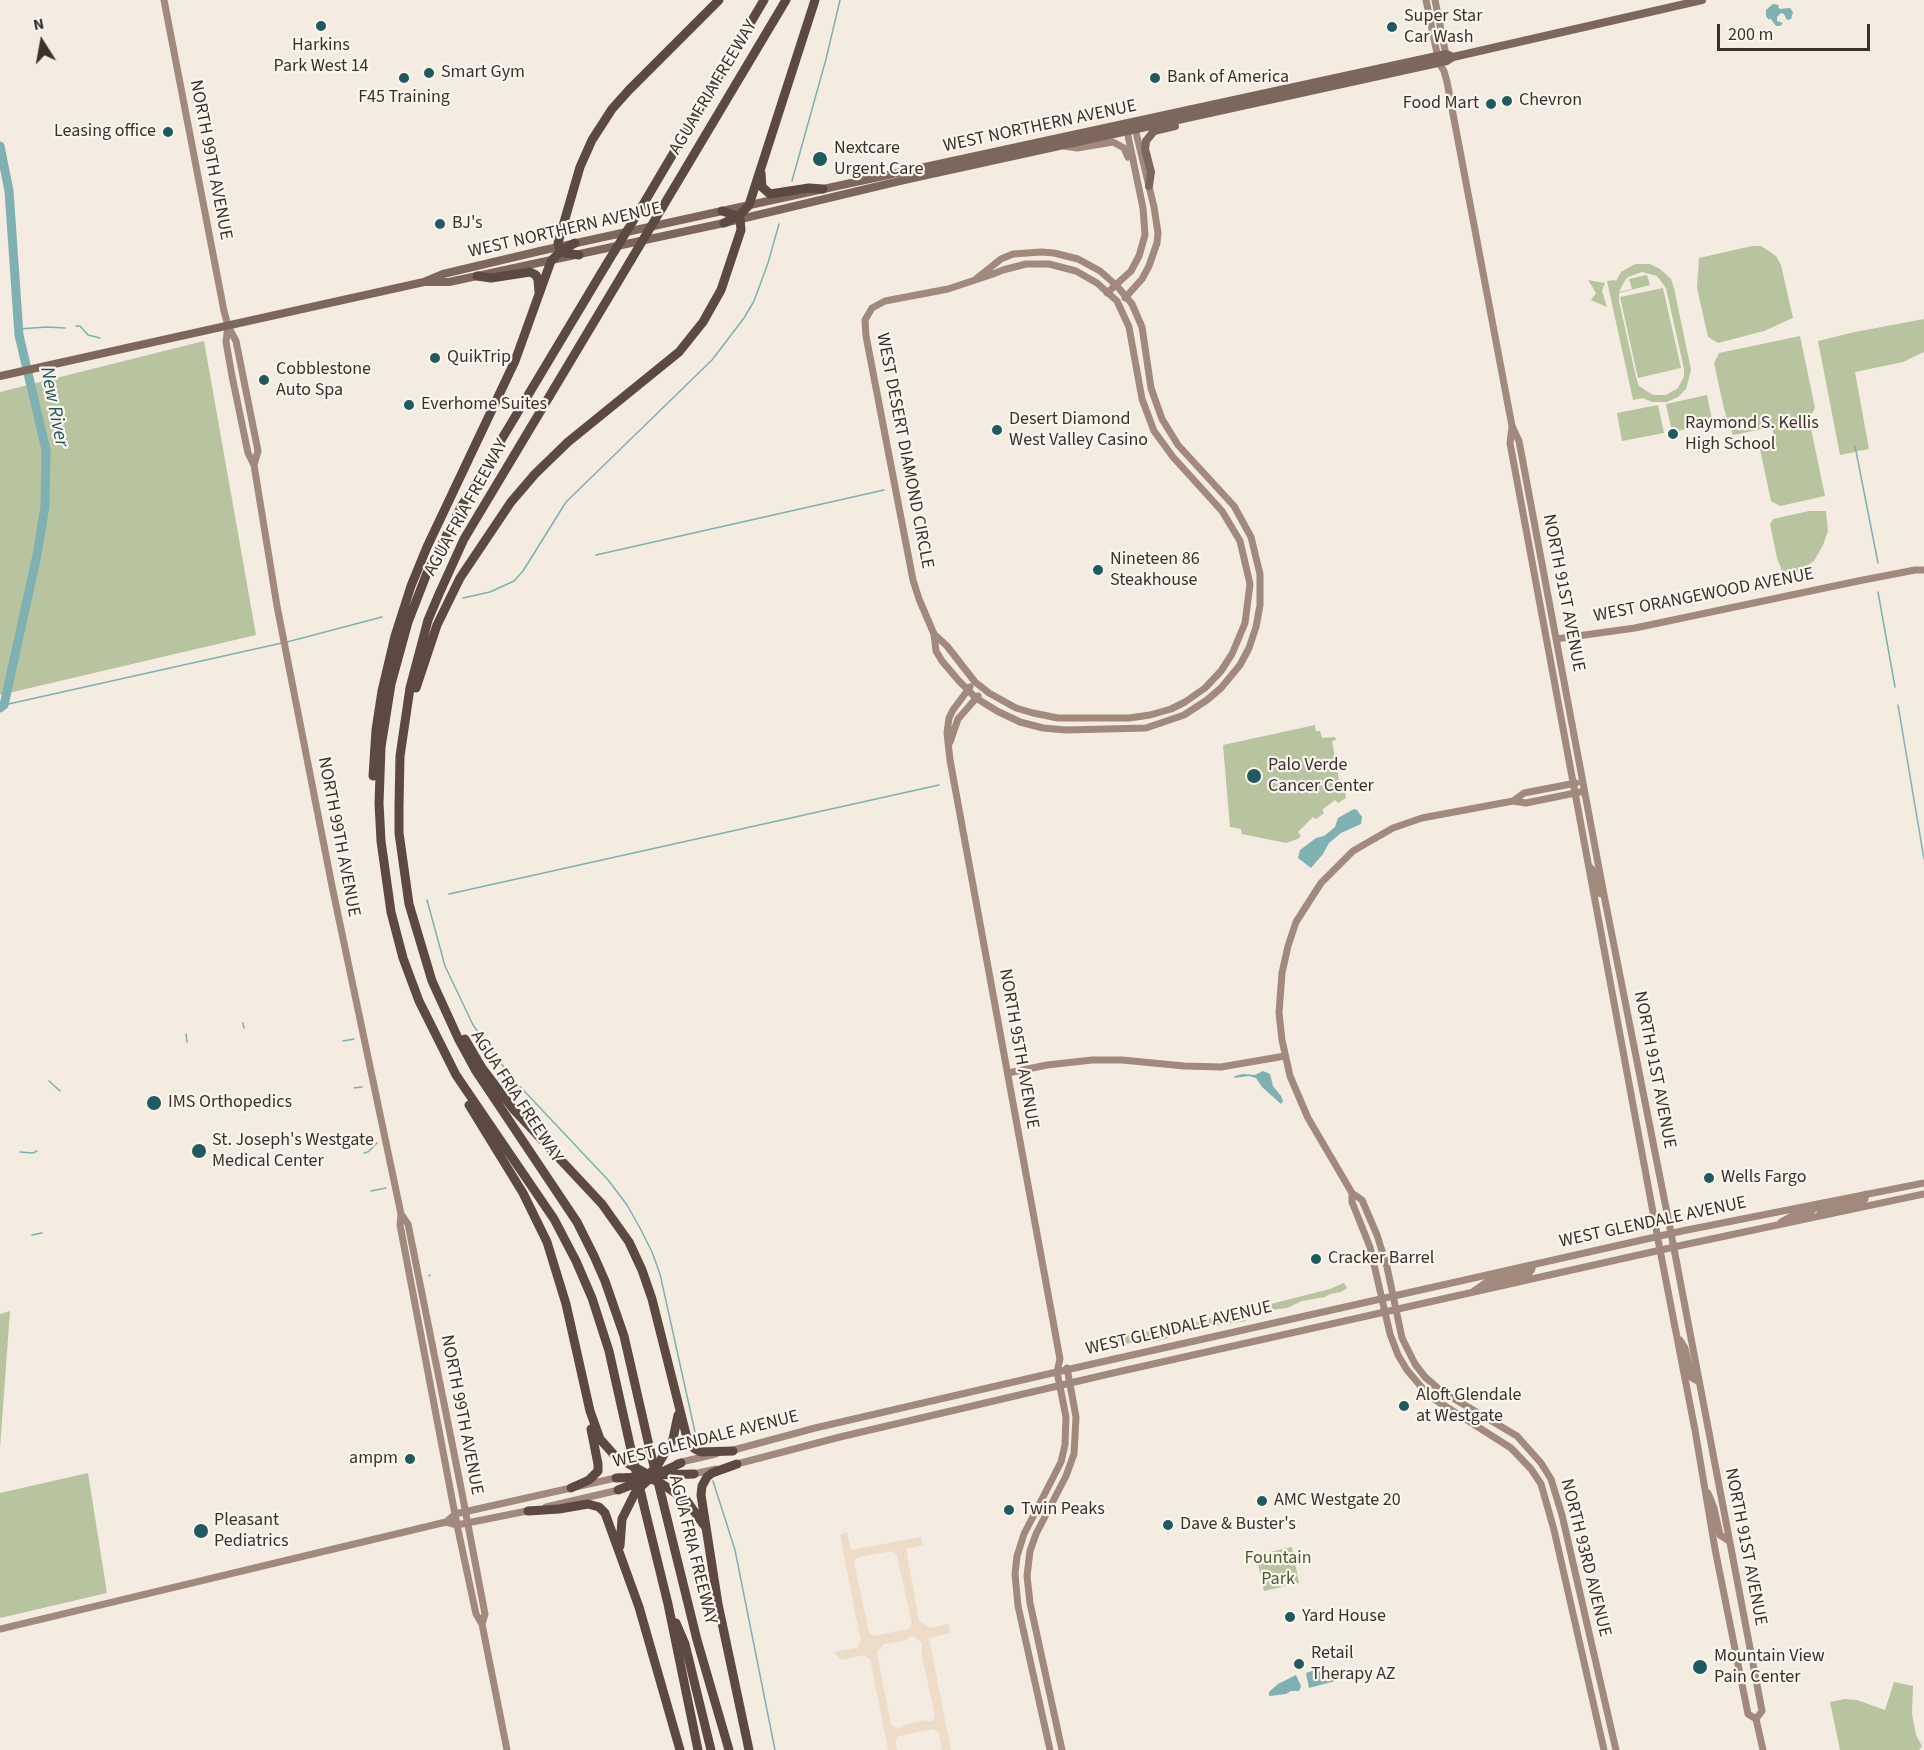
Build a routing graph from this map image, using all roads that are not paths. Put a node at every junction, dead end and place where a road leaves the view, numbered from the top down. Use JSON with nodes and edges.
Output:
{"nodes":[{"id":1,"x":164,"y":0,"type":"edge"},
{"id":2,"x":718,"y":0,"type":"edge"},
{"id":3,"x":764,"y":0,"type":"edge"},
{"id":4,"x":786,"y":0,"type":"edge"},
{"id":5,"x":815,"y":0,"type":"edge"},
{"id":6,"x":1426,"y":0,"type":"edge"},
{"id":7,"x":1435,"y":0,"type":"edge"},
{"id":8,"x":1702,"y":0,"type":"edge"},
{"id":9,"x":1444,"y":58,"type":"junction"},
{"id":10,"x":1288,"y":92,"type":"junction"},
{"id":11,"x":1195,"y":117,"type":"junction"},
{"id":12,"x":1130,"y":127,"type":"junction"},
{"id":13,"x":1064,"y":146,"type":"junction"},
{"id":14,"x":972,"y":162,"type":"junction"},
{"id":15,"x":762,"y":166,"type":"junction"},
{"id":16,"x":916,"y":169,"type":"junction"},
{"id":17,"x":883,"y":186,"type":"junction"},
{"id":18,"x":1149,"y":186,"type":"junction"},
{"id":19,"x":1139,"y":188,"type":"junction"},
{"id":20,"x":823,"y":189,"type":"junction"},
{"id":21,"x":749,"y":205,"type":"junction"},
{"id":22,"x":722,"y":211,"type":"junction"},
{"id":23,"x":739,"y":218,"type":"junction"},
{"id":24,"x":724,"y":223,"type":"joint"},
{"id":25,"x":575,"y":243,"type":"joint"},
{"id":26,"x":560,"y":249,"type":"junction"},
{"id":27,"x":579,"y":255,"type":"junction"},
{"id":28,"x":551,"y":261,"type":"junction"},
{"id":29,"x":477,"y":276,"type":"junction"},
{"id":30,"x":976,"y":279,"type":"junction"},
{"id":31,"x":424,"y":282,"type":"junction"},
{"id":32,"x":1117,"y":286,"type":"junction"},
{"id":33,"x":1107,"y":293,"type":"junction"},
{"id":34,"x":538,"y":296,"type":"junction"},
{"id":35,"x":1127,"y":297,"type":"junction"},
{"id":36,"x":1117,"y":301,"type":"junction"},
{"id":37,"x":228,"y":326,"type":"junction"},
{"id":38,"x":0,"y":376,"type":"edge"},
{"id":39,"x":1512,"y":426,"type":"junction"},
{"id":40,"x":1188,"y":457,"type":"junction"},
{"id":41,"x":1180,"y":465,"type":"junction"},
{"id":42,"x":1530,"y":498,"type":"junction"},
{"id":43,"x":1520,"y":499,"type":"junction"},
{"id":44,"x":1924,"y":565,"type":"edge"},
{"id":45,"x":1915,"y":570,"type":"junction"},
{"id":46,"x":1924,"y":570,"type":"edge"},
{"id":47,"x":1537,"y":587,"type":"junction"},
{"id":48,"x":934,"y":634,"type":"junction"},
{"id":49,"x":1556,"y":639,"type":"junction"},
{"id":50,"x":975,"y":682,"type":"junction"},
{"id":51,"x":984,"y":689,"type":"junction"},
{"id":52,"x":968,"y":690,"type":"junction"},
{"id":53,"x":976,"y":698,"type":"junction"},
{"id":54,"x":402,"y":733,"type":"junction"},
{"id":55,"x":949,"y":745,"type":"junction"},
{"id":56,"x":1583,"y":782,"type":"junction"},
{"id":57,"x":1573,"y":784,"type":"junction"},
{"id":58,"x":1585,"y":791,"type":"junction"},
{"id":59,"x":1575,"y":793,"type":"junction"},
{"id":60,"x":1512,"y":801,"type":"junction"},
{"id":61,"x":381,"y":841,"type":"junction"},
{"id":62,"x":1589,"y":866,"type":"junction"},
{"id":63,"x":1604,"y":895,"type":"junction"},
{"id":64,"x":440,"y":999,"type":"junction"},
{"id":65,"x":1285,"y":1056,"type":"junction"},
{"id":66,"x":1008,"y":1073,"type":"junction"},
{"id":67,"x":456,"y":1075,"type":"junction"},
{"id":68,"x":1642,"y":1088,"type":"junction"},
{"id":69,"x":1631,"y":1090,"type":"junction"},
{"id":70,"x":1924,"y":1183,"type":"edge"},
{"id":71,"x":1352,"y":1193,"type":"junction"},
{"id":72,"x":1866,"y":1194,"type":"junction"},
{"id":73,"x":1924,"y":1194,"type":"edge"},
{"id":74,"x":1818,"y":1204,"type":"junction"},
{"id":75,"x":401,"y":1214,"type":"junction"},
{"id":76,"x":1819,"y":1216,"type":"junction"},
{"id":77,"x":1774,"y":1226,"type":"junction"},
{"id":78,"x":1671,"y":1233,"type":"junction"},
{"id":79,"x":1657,"y":1236,"type":"junction"},
{"id":80,"x":1674,"y":1247,"type":"junction"},
{"id":81,"x":1660,"y":1250,"type":"junction"},
{"id":82,"x":1532,"y":1265,"type":"junction"},
{"id":83,"x":1472,"y":1292,"type":"junction"},
{"id":84,"x":1393,"y":1296,"type":"junction"},
{"id":85,"x":1382,"y":1298,"type":"junction"},
{"id":86,"x":1395,"y":1310,"type":"junction"},
{"id":87,"x":1385,"y":1312,"type":"junction"},
{"id":88,"x":1676,"y":1333,"type":"junction"},
{"id":89,"x":1060,"y":1359,"type":"junction"},
{"id":90,"x":436,"y":1364,"type":"junction"},
{"id":91,"x":427,"y":1366,"type":"junction"},
{"id":92,"x":1068,"y":1370,"type":"junction"},
{"id":93,"x":1057,"y":1372,"type":"junction"},
{"id":94,"x":1699,"y":1382,"type":"junction"},
{"id":95,"x":1071,"y":1383,"type":"junction"},
{"id":96,"x":1060,"y":1386,"type":"junction"},
{"id":97,"x":677,"y":1401,"type":"junction"},
{"id":98,"x":590,"y":1411,"type":"junction"},
{"id":99,"x":447,"y":1421,"type":"junction"},
{"id":100,"x":439,"y":1431,"type":"junction"},
{"id":101,"x":450,"y":1438,"type":"junction"},
{"id":102,"x":733,"y":1450,"type":"junction"},
{"id":103,"x":681,"y":1463,"type":"joint"},
{"id":104,"x":737,"y":1464,"type":"junction"},
{"id":105,"x":694,"y":1474,"type":"joint"},
{"id":106,"x":651,"y":1475,"type":"junction"},
{"id":107,"x":616,"y":1478,"type":"joint"},
{"id":108,"x":640,"y":1486,"type":"junction"},
{"id":109,"x":1704,"y":1486,"type":"junction"},
{"id":110,"x":571,"y":1488,"type":"junction"},
{"id":111,"x":618,"y":1490,"type":"junction"},
{"id":112,"x":528,"y":1511,"type":"junction"},
{"id":113,"x":465,"y":1512,"type":"junction"},
{"id":114,"x":455,"y":1514,"type":"junction"},
{"id":115,"x":446,"y":1522,"type":"junction"},
{"id":116,"x":468,"y":1523,"type":"junction"},
{"id":117,"x":457,"y":1525,"type":"junction"},
{"id":118,"x":705,"y":1527,"type":"junction"},
{"id":119,"x":1729,"y":1541,"type":"junction"},
{"id":120,"x":624,"y":1564,"type":"junction"},
{"id":121,"x":668,"y":1604,"type":"junction"},
{"id":122,"x":689,"y":1609,"type":"junction"},
{"id":123,"x":482,"y":1624,"type":"junction"},
{"id":124,"x":0,"y":1629,"type":"edge"},
{"id":125,"x":1756,"y":1719,"type":"junction"},
{"id":126,"x":507,"y":1750,"type":"edge"},
{"id":127,"x":680,"y":1750,"type":"edge"},
{"id":128,"x":698,"y":1750,"type":"edge"},
{"id":129,"x":711,"y":1750,"type":"edge"},
{"id":130,"x":717,"y":1750,"type":"edge"},
{"id":131,"x":729,"y":1750,"type":"edge"},
{"id":132,"x":749,"y":1750,"type":"edge"},
{"id":133,"x":1050,"y":1750,"type":"edge"},
{"id":134,"x":1062,"y":1750,"type":"edge"},
{"id":135,"x":1604,"y":1750,"type":"edge"},
{"id":136,"x":1616,"y":1750,"type":"edge"},
{"id":137,"x":1763,"y":1750,"type":"edge"}],
"edges":[{"from":1,"to":37,"type":"main road","name":"NORTH 99TH AVENUE"},
{"from":2,"to":26,"type":"highway"},
{"from":3,"to":61,"type":"highway","name":"AGUA FRIA FREEWAY","bridge":true},
{"from":4,"to":54,"type":"highway","name":"AGUA FRIA FREEWAY","bridge":true},
{"from":5,"to":15,"type":"highway"},
{"from":6,"to":9,"type":"main road","name":"NORTH 91ST AVENUE"},
{"from":7,"to":9,"type":"main road","name":"NORTH 91ST AVENUE"},
{"from":8,"to":9,"type":"main road","name":"WEST NORTHERN AVENUE"},
{"from":9,"to":10,"type":"main road","name":"WEST NORTHERN AVENUE"},
{"from":9,"to":39,"type":"main road","name":"NORTH 91ST AVENUE"},
{"from":10,"to":11,"type":"main road","name":"WEST NORTHERN AVENUE"},
{"from":10,"to":12,"type":"main road","name":"WEST NORTHERN AVENUE"},
{"from":11,"to":12,"type":"main road","name":"WEST NORTHERN AVENUE"},
{"from":11,"to":18,"type":"main road"},
{"from":12,"to":13,"type":"main road","name":"WEST NORTHERN AVENUE"},
{"from":12,"to":14,"type":"main road","name":"WEST NORTHERN AVENUE"},
{"from":12,"to":18,"type":"main road"},
{"from":12,"to":19,"type":"main road"},
{"from":13,"to":14,"type":"main road","name":"WEST NORTHERN AVENUE"},
{"from":13,"to":19,"type":"main road"},
{"from":14,"to":16,"type":"main road","name":"WEST NORTHERN AVENUE"},
{"from":14,"to":17,"type":"main road","name":"WEST NORTHERN AVENUE"},
{"from":15,"to":20,"type":"highway"},
{"from":15,"to":21,"type":"highway"},
{"from":16,"to":17,"type":"main road"},
{"from":16,"to":20,"type":"main road","name":"WEST NORTHERN AVENUE"},
{"from":17,"to":23,"type":"main road","name":"WEST NORTHERN AVENUE"},
{"from":18,"to":35,"type":"main road"},
{"from":19,"to":32,"type":"main road"},
{"from":20,"to":21,"type":"main road","name":"WEST NORTHERN AVENUE"},
{"from":21,"to":22,"type":"main road","name":"WEST NORTHERN AVENUE"},
{"from":21,"to":23,"type":"highway"},
{"from":22,"to":23,"type":"highway"},
{"from":22,"to":25,"type":"main road","name":"WEST NORTHERN AVENUE"},
{"from":23,"to":24,"type":"highway"},
{"from":23,"to":54,"type":"highway"},
{"from":24,"to":27,"type":"main road","name":"WEST NORTHERN AVENUE"},
{"from":25,"to":26,"type":"highway"},
{"from":26,"to":27,"type":"highway"},
{"from":26,"to":28,"type":"highway"},
{"from":26,"to":31,"type":"main road","name":"WEST NORTHERN AVENUE"},
{"from":27,"to":28,"type":"main road","name":"WEST NORTHERN AVENUE"},
{"from":28,"to":29,"type":"main road","name":"WEST NORTHERN AVENUE"},
{"from":28,"to":34,"type":"highway"},
{"from":29,"to":31,"type":"main road","name":"WEST NORTHERN AVENUE"},
{"from":29,"to":34,"type":"highway"},
{"from":30,"to":32,"type":"main road","name":"WEST DESERT DIAMOND CIRCLE"},
{"from":30,"to":33,"type":"main road","name":"WEST DESERT DIAMOND CIRCLE"},
{"from":30,"to":48,"type":"main road","name":"WEST DESERT DIAMOND CIRCLE"},
{"from":31,"to":37,"type":"main road","name":"WEST NORTHERN AVENUE"},
{"from":32,"to":33,"type":"main road"},
{"from":32,"to":35,"type":"main road","name":"WEST DESERT DIAMOND CIRCLE"},
{"from":33,"to":36,"type":"main road","name":"WEST DESERT DIAMOND CIRCLE"},
{"from":34,"to":61,"type":"highway"},
{"from":35,"to":36,"type":"main road"},
{"from":35,"to":40,"type":"main road","name":"WEST DESERT DIAMOND CIRCLE"},
{"from":36,"to":41,"type":"main road","name":"WEST DESERT DIAMOND CIRCLE"},
{"from":37,"to":38,"type":"main road","name":"WEST NORTHERN AVENUE"},
{"from":37,"to":75,"type":"main road","name":"NORTH 99TH AVENUE"},
{"from":39,"to":42,"type":"main road","name":"NORTH 91ST AVENUE"},
{"from":39,"to":43,"type":"main road","name":"NORTH 91ST AVENUE"},
{"from":40,"to":41,"type":"main road"},
{"from":40,"to":53,"type":"main road","name":"WEST DESERT DIAMOND CIRCLE"},
{"from":41,"to":51,"type":"main road","name":"WEST DESERT DIAMOND CIRCLE"},
{"from":42,"to":43,"type":"main road"},
{"from":42,"to":49,"type":"main road","name":"NORTH 91ST AVENUE"},
{"from":43,"to":47,"type":"main road","name":"NORTH 91ST AVENUE"},
{"from":44,"to":45,"type":"main road"},
{"from":45,"to":46,"type":"main road"},
{"from":45,"to":49,"type":"main road","name":"WEST ORANGEWOOD AVENUE"},
{"from":47,"to":49,"type":"main road"},
{"from":47,"to":57,"type":"main road","name":"NORTH 91ST AVENUE"},
{"from":48,"to":50,"type":"main road","name":"WEST DESERT DIAMOND CIRCLE"},
{"from":48,"to":52,"type":"main road","name":"WEST DESERT DIAMOND CIRCLE"},
{"from":49,"to":56,"type":"main road","name":"NORTH 91ST AVENUE"},
{"from":50,"to":51,"type":"main road","name":"WEST DESERT DIAMOND CIRCLE"},
{"from":50,"to":52,"type":"main road","name":"NORTH 95TH AVENUE"},
{"from":51,"to":53,"type":"main road","name":"NORTH 95TH AVENUE"},
{"from":52,"to":53,"type":"main road","name":"WEST DESERT DIAMOND CIRCLE"},
{"from":52,"to":55,"type":"main road","name":"NORTH 95TH AVENUE"},
{"from":53,"to":55,"type":"main road","name":"NORTH 95TH AVENUE"},
{"from":54,"to":64,"type":"highway","name":"AGUA FRIA FREEWAY"},
{"from":55,"to":66,"type":"main road","name":"NORTH 95TH AVENUE"},
{"from":56,"to":57,"type":"main road"},
{"from":56,"to":58,"type":"main road","name":"NORTH 91ST AVENUE"},
{"from":57,"to":59,"type":"main road","name":"NORTH 91ST AVENUE"},
{"from":57,"to":60,"type":"main road"},
{"from":58,"to":59,"type":"main road"},
{"from":58,"to":63,"type":"main road","name":"NORTH 91ST AVENUE"},
{"from":59,"to":60,"type":"main road"},
{"from":59,"to":62,"type":"main road","name":"NORTH 91ST AVENUE"},
{"from":60,"to":65,"type":"main road"},
{"from":61,"to":67,"type":"highway","name":"AGUA FRIA FREEWAY"},
{"from":62,"to":63,"type":"main road"},
{"from":62,"to":69,"type":"main road","name":"NORTH 91ST AVENUE"},
{"from":63,"to":68,"type":"main road","name":"NORTH 91ST AVENUE"},
{"from":64,"to":97,"type":"highway"},
{"from":64,"to":122,"type":"highway","name":"AGUA FRIA FREEWAY","bridge":true},
{"from":65,"to":66,"type":"main road"},
{"from":65,"to":71,"type":"main road"},
{"from":66,"to":89,"type":"main road","name":"NORTH 95TH AVENUE"},
{"from":67,"to":98,"type":"highway"},
{"from":67,"to":121,"type":"highway","name":"AGUA FRIA FREEWAY","bridge":true},
{"from":68,"to":69,"type":"main road"},
{"from":68,"to":78,"type":"main road","name":"NORTH 91ST AVENUE"},
{"from":69,"to":79,"type":"main road","name":"NORTH 91ST AVENUE"},
{"from":70,"to":72,"type":"main road","name":"WEST GLENDALE AVENUE"},
{"from":71,"to":84,"type":"main road","name":"NORTH 93RD AVENUE"},
{"from":71,"to":85,"type":"main road","name":"NORTH 93RD AVENUE"},
{"from":72,"to":74,"type":"main road","name":"WEST GLENDALE AVENUE"},
{"from":72,"to":76,"type":"main road"},
{"from":73,"to":76,"type":"main road","name":"WEST GLENDALE AVENUE"},
{"from":74,"to":77,"type":"main road"},
{"from":74,"to":78,"type":"main road","name":"WEST GLENDALE AVENUE"},
{"from":75,"to":90,"type":"main road","name":"NORTH 99TH AVENUE"},
{"from":75,"to":91,"type":"main road","name":"NORTH 99TH AVENUE"},
{"from":76,"to":77,"type":"main road","name":"WEST GLENDALE AVENUE"},
{"from":77,"to":80,"type":"main road","name":"WEST GLENDALE AVENUE"},
{"from":78,"to":79,"type":"main road","name":"WEST GLENDALE AVENUE"},
{"from":78,"to":80,"type":"main road","name":"NORTH 91ST AVENUE"},
{"from":79,"to":81,"type":"main road","name":"NORTH 91ST AVENUE"},
{"from":79,"to":82,"type":"main road","name":"WEST GLENDALE AVENUE"},
{"from":80,"to":81,"type":"main road","name":"WEST GLENDALE AVENUE"},
{"from":80,"to":94,"type":"main road","name":"NORTH 91ST AVENUE"},
{"from":81,"to":83,"type":"main road","name":"WEST GLENDALE AVENUE"},
{"from":81,"to":88,"type":"main road","name":"NORTH 91ST AVENUE"},
{"from":82,"to":83,"type":"main road"},
{"from":82,"to":84,"type":"main road","name":"WEST GLENDALE AVENUE"},
{"from":83,"to":86,"type":"main road","name":"WEST GLENDALE AVENUE"},
{"from":84,"to":85,"type":"main road","name":"WEST GLENDALE AVENUE"},
{"from":84,"to":86,"type":"main road","name":"NORTH 93RD AVENUE"},
{"from":85,"to":87,"type":"main road","name":"NORTH 93RD AVENUE"},
{"from":85,"to":92,"type":"main road","name":"WEST GLENDALE AVENUE"},
{"from":86,"to":87,"type":"main road","name":"WEST GLENDALE AVENUE"},
{"from":86,"to":136,"type":"main road","name":"NORTH 93RD AVENUE"},
{"from":87,"to":95,"type":"main road","name":"WEST GLENDALE AVENUE"},
{"from":87,"to":135,"type":"main road","name":"NORTH 93RD AVENUE"},
{"from":88,"to":94,"type":"main road"},
{"from":88,"to":109,"type":"main road","name":"NORTH 91ST AVENUE"},
{"from":89,"to":92,"type":"main road","name":"NORTH 95TH AVENUE"},
{"from":89,"to":93,"type":"main road","name":"NORTH 95TH AVENUE"},
{"from":90,"to":91,"type":"main road"},
{"from":90,"to":99,"type":"main road","name":"NORTH 99TH AVENUE"},
{"from":91,"to":100,"type":"main road","name":"NORTH 99TH AVENUE"},
{"from":92,"to":93,"type":"main road","name":"WEST GLENDALE AVENUE"},
{"from":92,"to":95,"type":"main road","name":"NORTH 95TH AVENUE"},
{"from":93,"to":96,"type":"main road","name":"NORTH 95TH AVENUE"},
{"from":93,"to":102,"type":"main road","name":"WEST GLENDALE AVENUE"},
{"from":94,"to":119,"type":"main road","name":"NORTH 91ST AVENUE"},
{"from":95,"to":96,"type":"main road","name":"WEST GLENDALE AVENUE"},
{"from":95,"to":134,"type":"main road","name":"NORTH 95TH AVENUE"},
{"from":96,"to":104,"type":"main road","name":"WEST GLENDALE AVENUE"},
{"from":96,"to":133,"type":"main road","name":"NORTH 95TH AVENUE"},
{"from":97,"to":102,"type":"highway"},
{"from":97,"to":106,"type":"highway"},
{"from":98,"to":106,"type":"highway"},
{"from":98,"to":110,"type":"highway"},
{"from":99,"to":100,"type":"main road"},
{"from":99,"to":101,"type":"main road","name":"NORTH 99TH AVENUE"},
{"from":100,"to":101,"type":"main road"},
{"from":100,"to":114,"type":"main road","name":"NORTH 99TH AVENUE"},
{"from":101,"to":113,"type":"main road","name":"NORTH 99TH AVENUE"},
{"from":102,"to":103,"type":"main road","name":"WEST GLENDALE AVENUE"},
{"from":103,"to":106,"type":"highway"},
{"from":104,"to":105,"type":"main road","name":"WEST GLENDALE AVENUE"},
{"from":104,"to":118,"type":"highway"},
{"from":105,"to":106,"type":"highway"},
{"from":106,"to":107,"type":"highway"},
{"from":106,"to":108,"type":"highway"},
{"from":106,"to":111,"type":"highway"},
{"from":106,"to":118,"type":"highway"},
{"from":107,"to":110,"type":"main road","name":"WEST GLENDALE AVENUE"},
{"from":108,"to":111,"type":"main road","name":"WEST GLENDALE AVENUE"},
{"from":108,"to":120,"type":"highway"},
{"from":109,"to":119,"type":"main road"},
{"from":109,"to":125,"type":"main road","name":"NORTH 91ST AVENUE"},
{"from":110,"to":113,"type":"main road","name":"WEST GLENDALE AVENUE"},
{"from":111,"to":112,"type":"main road","name":"WEST GLENDALE AVENUE"},
{"from":112,"to":116,"type":"main road","name":"WEST GLENDALE AVENUE"},
{"from":112,"to":120,"type":"highway"},
{"from":113,"to":114,"type":"main road","name":"WEST GLENDALE AVENUE"},
{"from":113,"to":116,"type":"main road","name":"NORTH 99TH AVENUE"},
{"from":114,"to":115,"type":"main road","name":"WEST GLENDALE AVENUE"},
{"from":114,"to":117,"type":"main road","name":"NORTH 99TH AVENUE"},
{"from":115,"to":117,"type":"main road","name":"WEST GLENDALE AVENUE"},
{"from":115,"to":124,"type":"main road","name":"WEST GLENDALE AVENUE"},
{"from":116,"to":117,"type":"main road","name":"WEST GLENDALE AVENUE"},
{"from":116,"to":123,"type":"main road","name":"NORTH 99TH AVENUE"},
{"from":117,"to":123,"type":"main road","name":"NORTH 99TH AVENUE"},
{"from":118,"to":132,"type":"highway"},
{"from":119,"to":125,"type":"main road","name":"NORTH 91ST AVENUE"},
{"from":120,"to":127,"type":"highway"},
{"from":121,"to":128,"type":"highway","name":"AGUA FRIA FREEWAY"},
{"from":121,"to":129,"type":"highway"},
{"from":122,"to":130,"type":"highway"},
{"from":122,"to":131,"type":"highway","name":"AGUA FRIA FREEWAY"},
{"from":123,"to":126,"type":"main road","name":"NORTH 99TH AVENUE"},
{"from":125,"to":137,"type":"main road","name":"NORTH 91ST AVENUE"}]}
